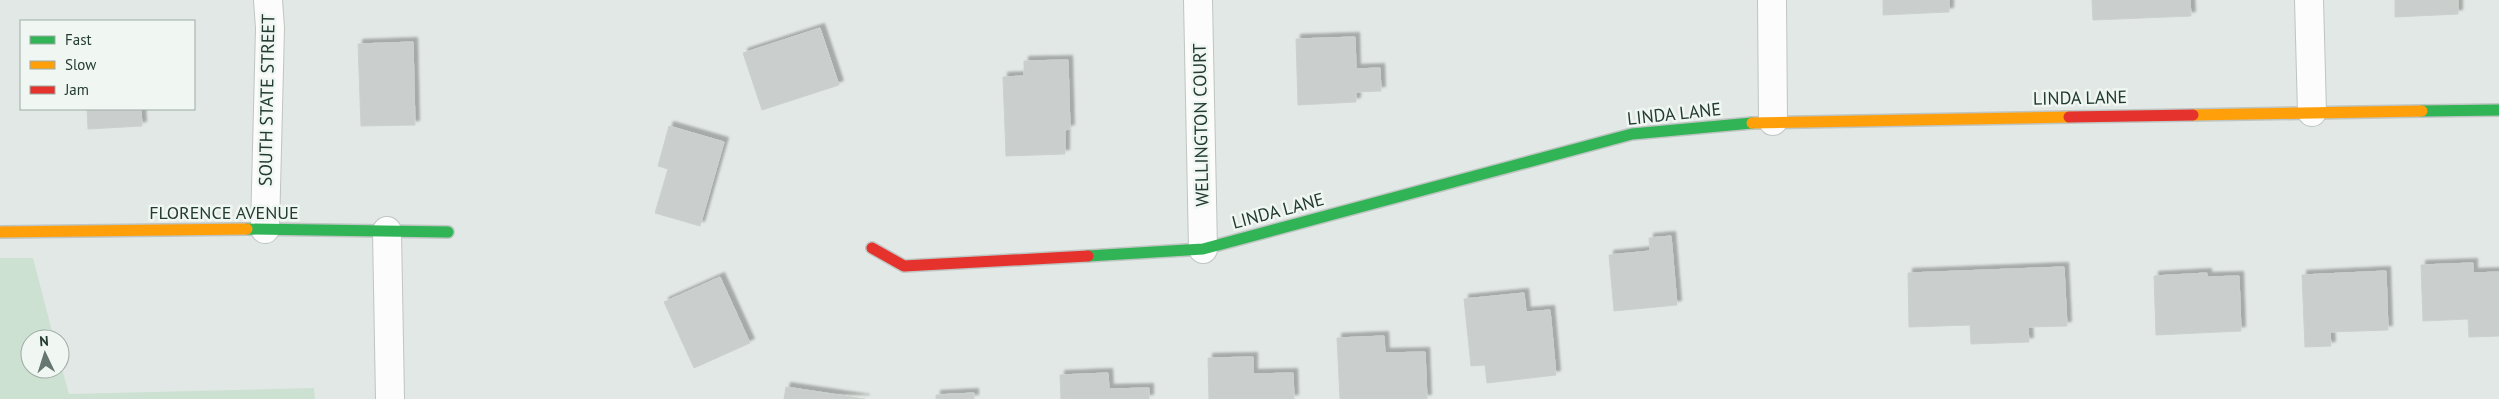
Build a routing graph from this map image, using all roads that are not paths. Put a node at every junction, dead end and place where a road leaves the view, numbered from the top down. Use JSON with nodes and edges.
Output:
{"nodes":[{"id":1,"x":268,"y":0,"type":"edge"},
{"id":2,"x":1198,"y":0,"type":"edge"},
{"id":3,"x":1772,"y":0,"type":"edge"},
{"id":4,"x":2309,"y":0,"type":"edge"},
{"id":5,"x":2499,"y":110,"type":"edge"},
{"id":6,"x":2312,"y":112,"type":"junction"},
{"id":7,"x":1773,"y":121,"type":"junction"},
{"id":8,"x":265,"y":229,"type":"junction"},
{"id":9,"x":387,"y":231,"type":"junction"},
{"id":10,"x":0,"y":232,"type":"edge"},
{"id":11,"x":448,"y":232,"type":"dead end"},
{"id":12,"x":872,"y":248,"type":"dead end"},
{"id":13,"x":1203,"y":249,"type":"junction"},
{"id":14,"x":390,"y":399,"type":"edge"}],
"edges":[{"from":1,"to":8,"type":"street","name":"SOUTH STATE STREET"},
{"from":2,"to":13,"type":"street","name":"WELLINGTON COURT"},
{"from":3,"to":7,"type":"street"},
{"from":4,"to":6,"type":"street"},
{"from":5,"to":6,"type":"street","name":"LINDA LANE"},
{"from":6,"to":7,"type":"street","name":"LINDA LANE"},
{"from":7,"to":13,"type":"street","name":"LINDA LANE"},
{"from":8,"to":9,"type":"street","name":"FLORENCE AVENUE"},
{"from":8,"to":10,"type":"street","name":"FLORENCE AVENUE"},
{"from":9,"to":11,"type":"street","name":"FLORENCE AVENUE"},
{"from":9,"to":14,"type":"street"},
{"from":12,"to":13,"type":"street","name":"LINDA LANE"}]}
